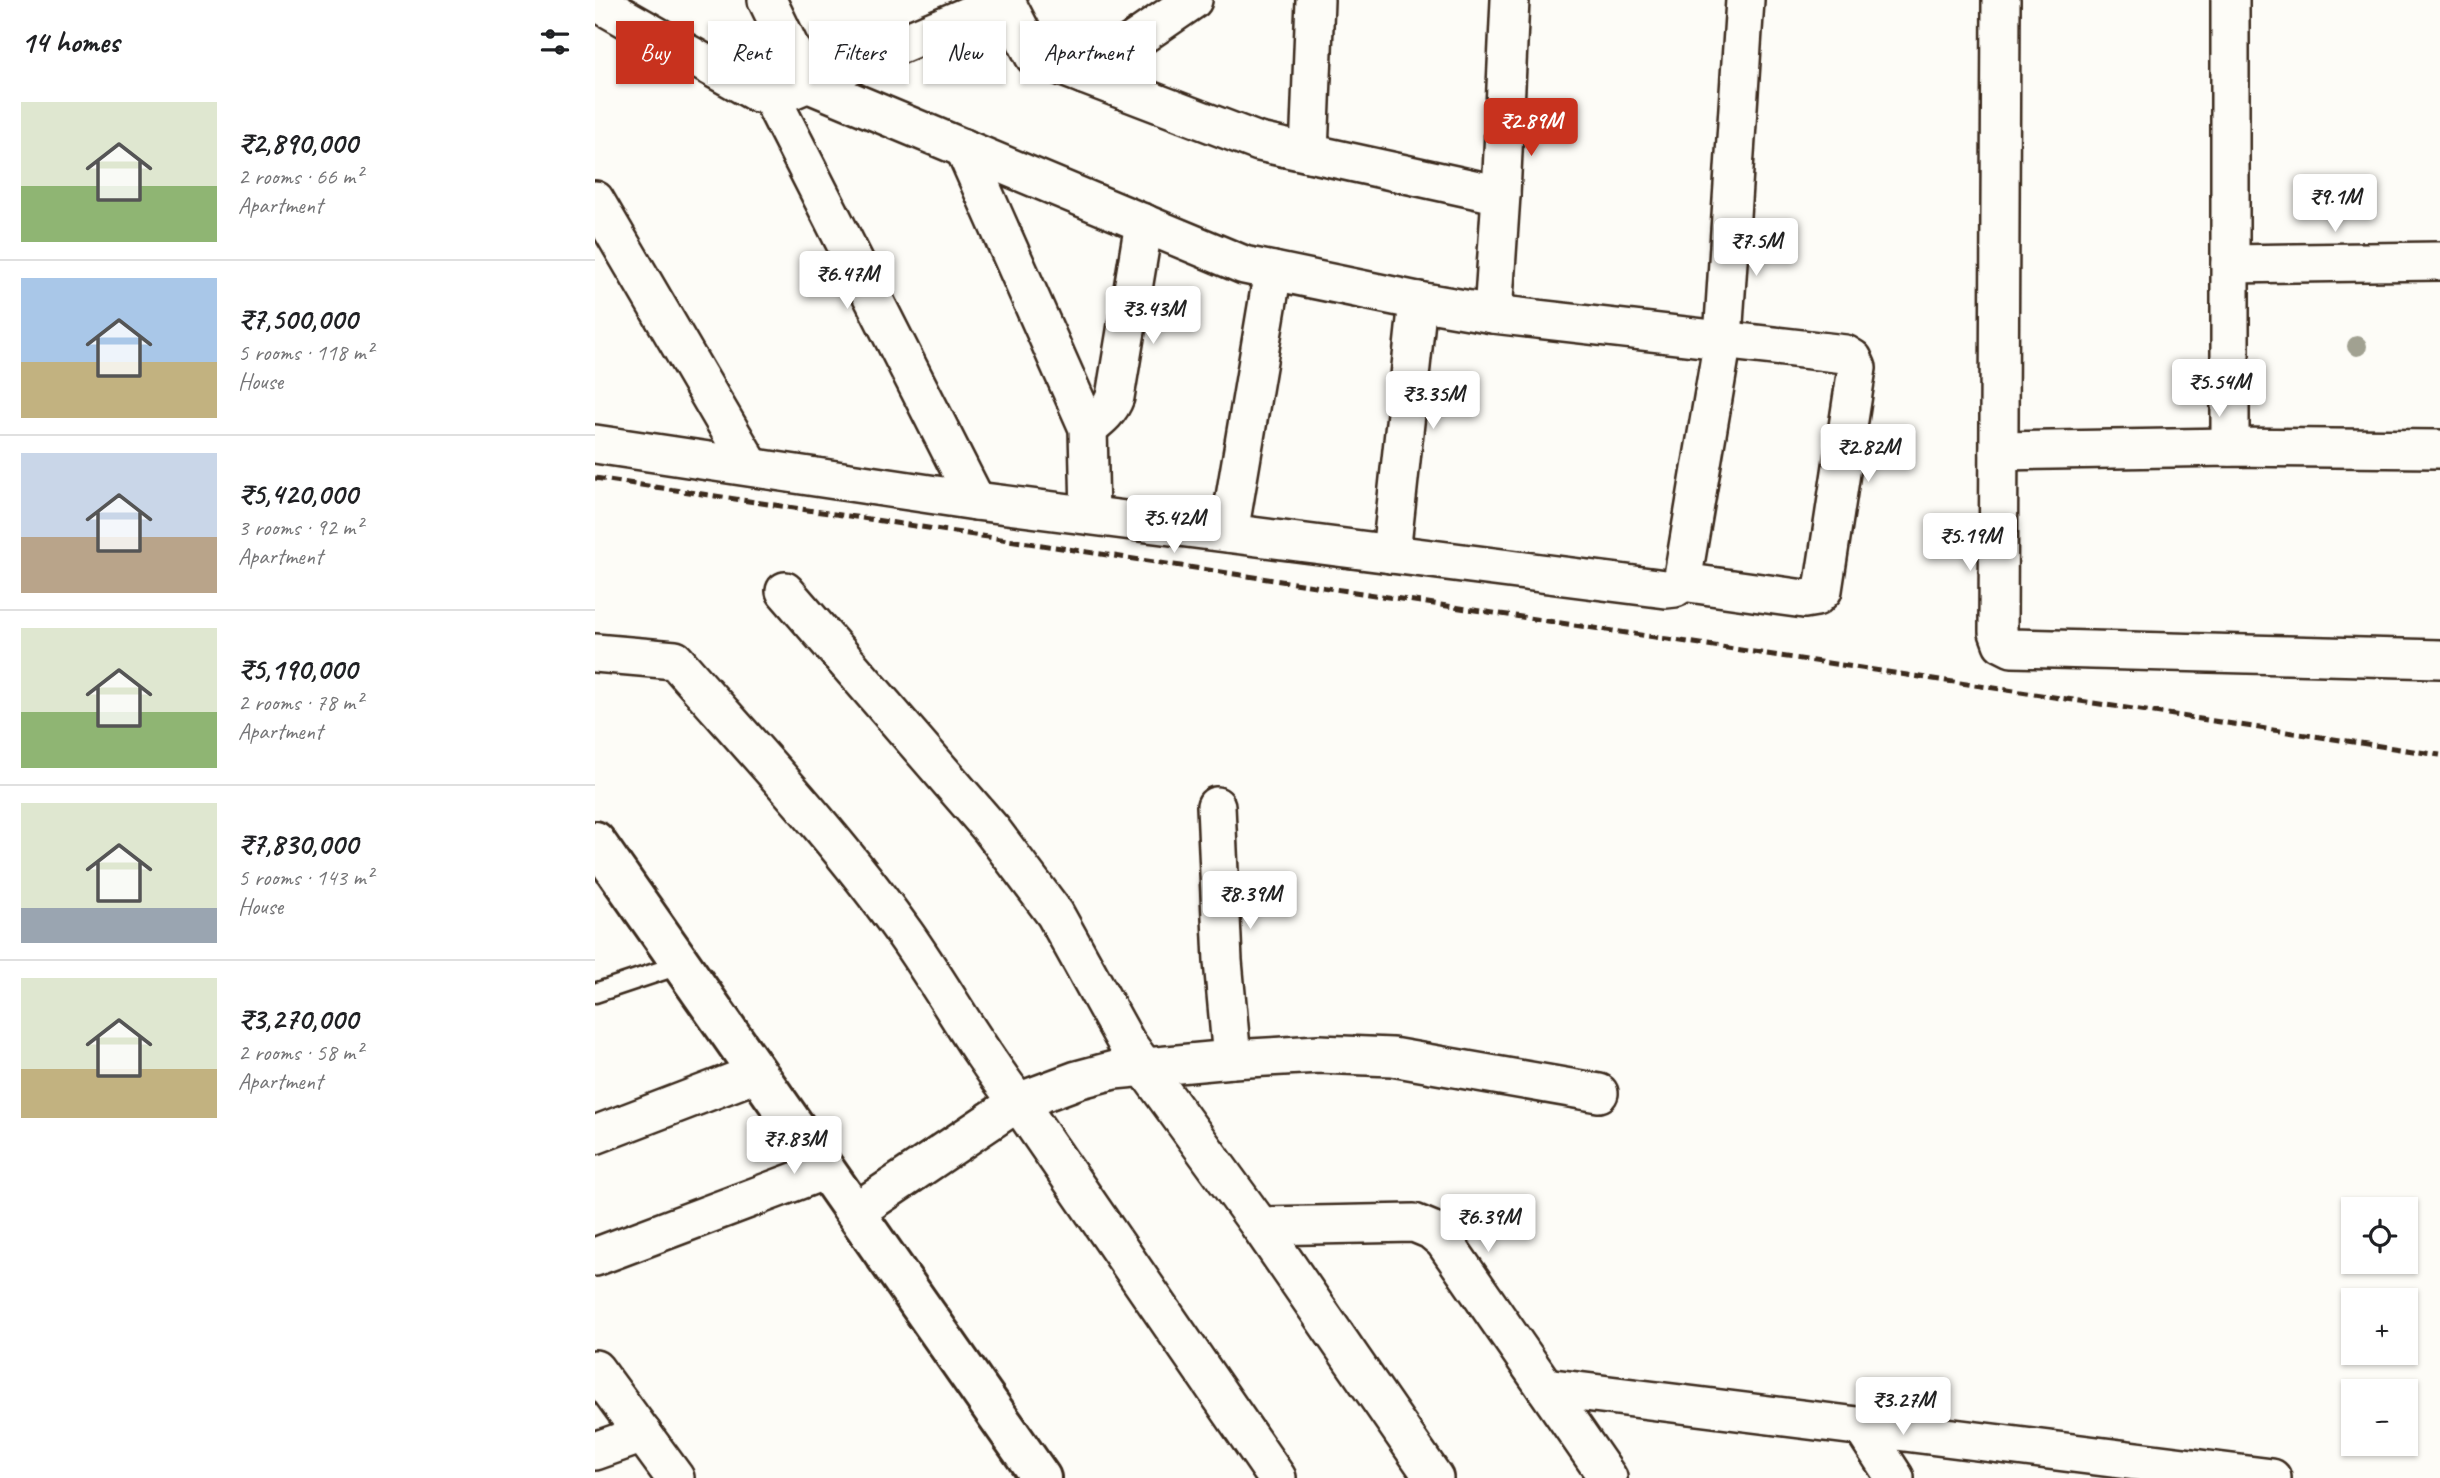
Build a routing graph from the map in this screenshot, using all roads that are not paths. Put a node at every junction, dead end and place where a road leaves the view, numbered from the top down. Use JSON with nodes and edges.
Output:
{"nodes":[{"id":1,"x":767,"y":0,"type":"edge"},
{"id":2,"x":1005,"y":0,"type":"edge"},
{"id":3,"x":1193,"y":0,"type":"edge"},
{"id":4,"x":1315,"y":0,"type":"edge"},
{"id":5,"x":1510,"y":0,"type":"edge"},
{"id":6,"x":1745,"y":0,"type":"edge"},
{"id":7,"x":2001,"y":0,"type":"edge"},
{"id":8,"x":2230,"y":0,"type":"edge"},
{"id":9,"x":595,"y":1,"type":"edge"},
{"id":10,"x":1156,"y":25,"type":"edge"},
{"id":11,"x":1020,"y":29,"type":"edge"},
{"id":12,"x":807,"y":83,"type":"junction"},
{"id":13,"x":1108,"y":84,"type":"edge"},
{"id":14,"x":770,"y":94,"type":"junction"},
{"id":15,"x":964,"y":148,"type":"junction"},
{"id":16,"x":1309,"y":153,"type":"junction"},
{"id":17,"x":1501,"y":195,"type":"junction"},
{"id":18,"x":595,"y":200,"type":"edge"},
{"id":19,"x":1144,"y":223,"type":"junction"},
{"id":20,"x":2440,"y":261,"type":"edge"},
{"id":21,"x":2230,"y":264,"type":"junction"},
{"id":22,"x":1273,"y":271,"type":"junction"},
{"id":23,"x":1418,"y":301,"type":"junction"},
{"id":24,"x":1493,"y":314,"type":"junction"},
{"id":25,"x":1723,"y":340,"type":"junction"},
{"id":26,"x":1088,"y":428,"type":"junction"},
{"id":27,"x":595,"y":444,"type":"edge"},
{"id":28,"x":2231,"y":447,"type":"junction"},
{"id":29,"x":2440,"y":449,"type":"edge"},
{"id":30,"x":1999,"y":451,"type":"junction"},
{"id":31,"x":750,"y":466,"type":"junction"},
{"id":32,"x":976,"y":501,"type":"junction"},
{"id":33,"x":1090,"y":515,"type":"junction"},
{"id":34,"x":1229,"y":533,"type":"junction"},
{"id":35,"x":1391,"y":554,"type":"junction"},
{"id":36,"x":1682,"y":582,"type":"junction"},
{"id":37,"x":785,"y":591,"type":"dead end"},
{"id":38,"x":595,"y":653,"type":"edge"},
{"id":39,"x":2440,"y":659,"type":"edge"},
{"id":40,"x":1216,"y":806,"type":"dead end"},
{"id":41,"x":595,"y":841,"type":"edge"},
{"id":42,"x":682,"y":964,"type":"junction"},
{"id":43,"x":595,"y":993,"type":"edge"},
{"id":44,"x":1231,"y":1059,"type":"junction"},
{"id":45,"x":1144,"y":1067,"type":"junction"},
{"id":46,"x":757,"y":1073,"type":"junction"},
{"id":47,"x":1599,"y":1093,"type":"dead end"},
{"id":48,"x":1018,"y":1102,"type":"junction"},
{"id":49,"x":595,"y":1135,"type":"edge"},
{"id":50,"x":825,"y":1170,"type":"junction"},
{"id":51,"x":855,"y":1212,"type":"junction"},
{"id":52,"x":1260,"y":1226,"type":"junction"},
{"id":53,"x":595,"y":1257,"type":"edge"},
{"id":54,"x":595,"y":1369,"type":"edge"},
{"id":55,"x":1545,"y":1387,"type":"junction"},
{"id":56,"x":1862,"y":1427,"type":"junction"},
{"id":57,"x":643,"y":1434,"type":"junction"},
{"id":58,"x":595,"y":1451,"type":"edge"},
{"id":59,"x":675,"y":1478,"type":"edge"},
{"id":60,"x":1041,"y":1478,"type":"edge"},
{"id":61,"x":1277,"y":1478,"type":"edge"},
{"id":62,"x":1434,"y":1478,"type":"edge"},
{"id":63,"x":1608,"y":1478,"type":"edge"},
{"id":64,"x":1895,"y":1478,"type":"edge"},
{"id":65,"x":2272,"y":1478,"type":"edge"}],
"edges":[{"from":1,"to":12,"type":"street"},
{"from":2,"to":11,"type":"street"},
{"from":2,"to":12,"type":"street"},
{"from":3,"to":10,"type":"street"},
{"from":4,"to":16,"type":"street"},
{"from":5,"to":17,"type":"street"},
{"from":6,"to":25,"type":"street"},
{"from":7,"to":30,"type":"street"},
{"from":8,"to":21,"type":"street"},
{"from":9,"to":14,"type":"street"},
{"from":12,"to":14,"type":"street"},
{"from":12,"to":15,"type":"street"},
{"from":13,"to":16,"type":"street"},
{"from":14,"to":32,"type":"street"},
{"from":15,"to":19,"type":"street"},
{"from":15,"to":26,"type":"street"},
{"from":16,"to":17,"type":"street"},
{"from":17,"to":24,"type":"street"},
{"from":18,"to":31,"type":"street"},
{"from":19,"to":22,"type":"street"},
{"from":19,"to":26,"type":"street"},
{"from":20,"to":21,"type":"street"},
{"from":21,"to":28,"type":"street"},
{"from":22,"to":23,"type":"street"},
{"from":22,"to":34,"type":"street"},
{"from":23,"to":24,"type":"street"},
{"from":23,"to":35,"type":"street"},
{"from":24,"to":25,"type":"street"},
{"from":25,"to":36,"type":"street"},
{"from":25,"to":36,"type":"street"},
{"from":26,"to":33,"type":"street"},
{"from":27,"to":31,"type":"street"},
{"from":28,"to":29,"type":"street"},
{"from":28,"to":30,"type":"street"},
{"from":30,"to":39,"type":"street"},
{"from":31,"to":32,"type":"street"},
{"from":32,"to":33,"type":"street"},
{"from":33,"to":34,"type":"street"},
{"from":34,"to":35,"type":"street"},
{"from":35,"to":36,"type":"street"},
{"from":37,"to":45,"type":"street"},
{"from":38,"to":48,"type":"street"},
{"from":40,"to":44,"type":"street"},
{"from":41,"to":42,"type":"main road"},
{"from":42,"to":43,"type":"lane"},
{"from":42,"to":46,"type":"main road"},
{"from":44,"to":45,"type":"street"},
{"from":44,"to":47,"type":"street"},
{"from":45,"to":48,"type":"street"},
{"from":45,"to":52,"type":"street"},
{"from":46,"to":49,"type":"street"},
{"from":46,"to":50,"type":"main road"},
{"from":48,"to":51,"type":"street"},
{"from":48,"to":61,"type":"street"},
{"from":50,"to":51,"type":"main road"},
{"from":50,"to":53,"type":"street"},
{"from":51,"to":60,"type":"main road"},
{"from":52,"to":55,"type":"street"},
{"from":52,"to":62,"type":"street"},
{"from":54,"to":57,"type":"street"},
{"from":55,"to":56,"type":"street"},
{"from":55,"to":63,"type":"street"},
{"from":56,"to":64,"type":"street"},
{"from":56,"to":65,"type":"street"},
{"from":57,"to":58,"type":"street"},
{"from":57,"to":59,"type":"street"}]}
